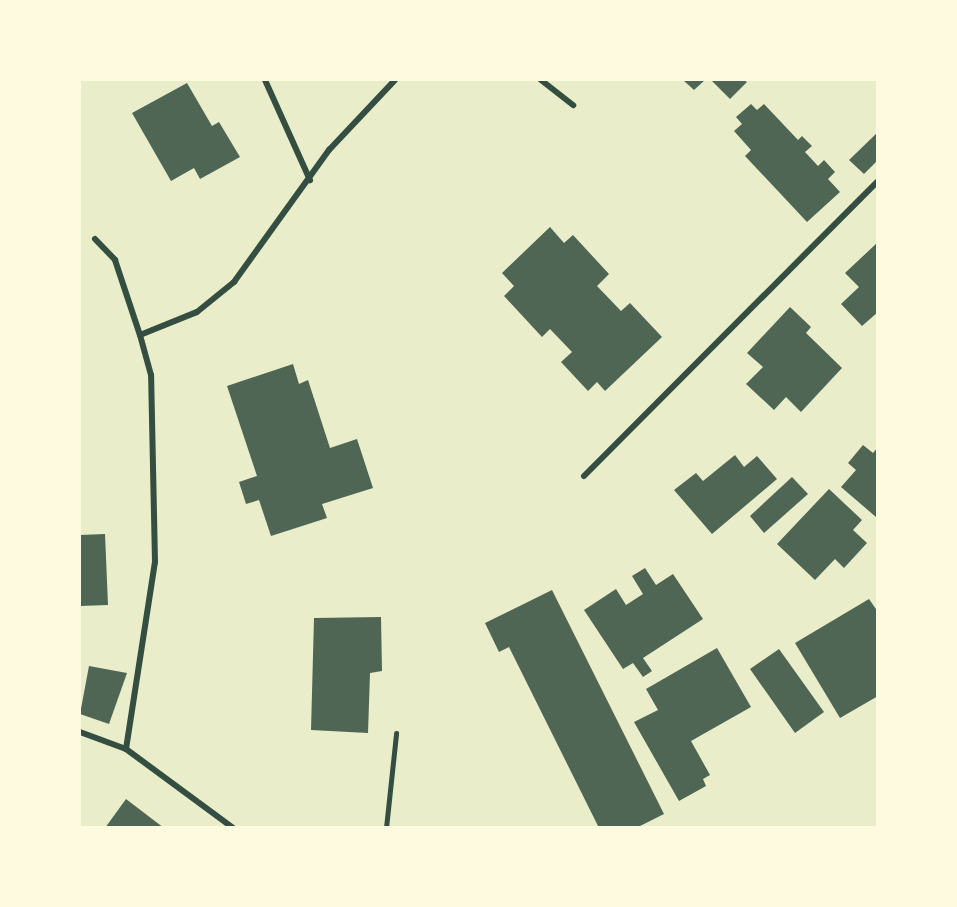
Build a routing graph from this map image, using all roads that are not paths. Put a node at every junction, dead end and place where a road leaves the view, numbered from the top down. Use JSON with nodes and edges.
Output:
{"nodes":[{"id":1,"x":265,"y":80,"type":"edge"},
{"id":2,"x":395,"y":80,"type":"edge"},
{"id":3,"x":541,"y":80,"type":"edge"},
{"id":4,"x":573,"y":105,"type":"dead end"},
{"id":5,"x":310,"y":180,"type":"junction"},
{"id":6,"x":878,"y":181,"type":"edge"},
{"id":7,"x":96,"y":239,"type":"dead end"},
{"id":8,"x":140,"y":335,"type":"junction"},
{"id":9,"x":584,"y":476,"type":"dead end"},
{"id":10,"x":80,"y":732,"type":"edge"},
{"id":11,"x":396,"y":734,"type":"dead end"},
{"id":12,"x":126,"y":749,"type":"junction"},
{"id":13,"x":233,"y":828,"type":"edge"},
{"id":14,"x":386,"y":828,"type":"edge"}],
"edges":[{"from":1,"to":5,"type":"street"},
{"from":2,"to":5,"type":"street"},
{"from":3,"to":4,"type":"street"},
{"from":5,"to":8,"type":"street"},
{"from":6,"to":9,"type":"street"},
{"from":7,"to":8,"type":"street"},
{"from":8,"to":12,"type":"street"},
{"from":10,"to":12,"type":"street"},
{"from":11,"to":14,"type":"lane"},
{"from":12,"to":13,"type":"street"}]}
